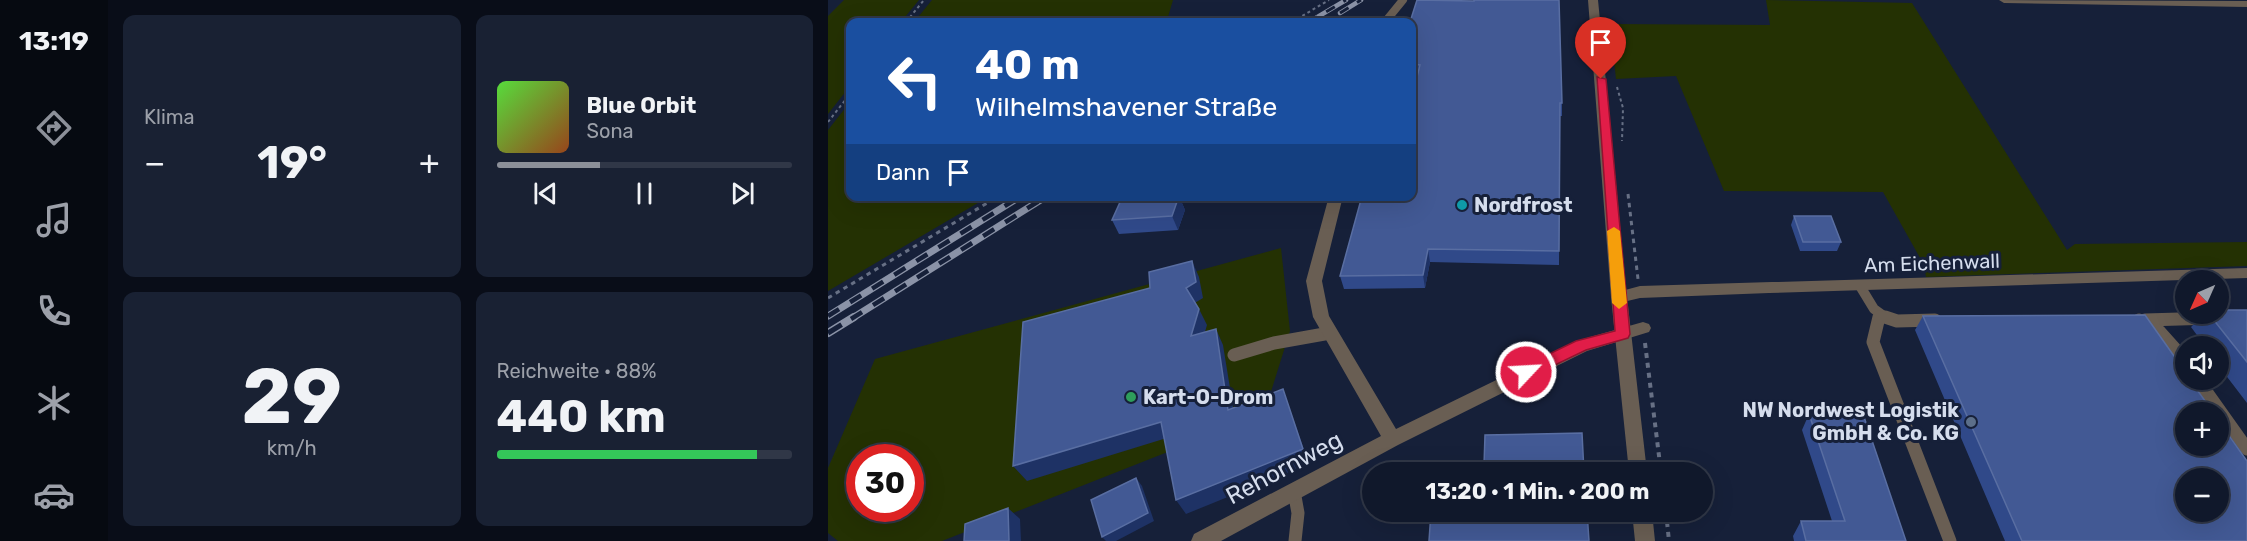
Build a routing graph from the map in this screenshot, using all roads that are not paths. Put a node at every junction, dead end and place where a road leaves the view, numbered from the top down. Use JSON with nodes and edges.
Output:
{"nodes":[{"id":1,"x":1403,"y":0,"type":"edge"},
{"id":2,"x":1593,"y":0,"type":"edge"},
{"id":3,"x":2004,"y":0,"type":"edge"},
{"id":4,"x":2247,"y":4,"type":"edge"},
{"id":5,"x":1388,"y":18,"type":"edge"},
{"id":6,"x":1335,"y":201,"type":"edge"},
{"id":7,"x":2247,"y":273,"type":"edge"},
{"id":8,"x":1860,"y":286,"type":"junction"},
{"id":9,"x":1619,"y":297,"type":"junction"},
{"id":10,"x":1879,"y":316,"type":"junction"},
{"id":11,"x":2175,"y":319,"type":"edge"},
{"id":12,"x":1951,"y":320,"type":"edge"},
{"id":13,"x":1643,"y":328,"type":"road end"},
{"id":14,"x":1330,"y":333,"type":"junction"},
{"id":15,"x":1622,"y":334,"type":"junction"},
{"id":16,"x":2175,"y":347,"type":"edge"},
{"id":17,"x":1234,"y":355,"type":"dead end"},
{"id":18,"x":2205,"y":390,"type":"edge"},
{"id":19,"x":1392,"y":440,"type":"junction"},
{"id":20,"x":2247,"y":448,"type":"edge"},
{"id":21,"x":1637,"y":462,"type":"edge"},
{"id":22,"x":1294,"y":491,"type":"junction"},
{"id":23,"x":1643,"y":522,"type":"edge"},
{"id":24,"x":1201,"y":541,"type":"edge"},
{"id":25,"x":1295,"y":541,"type":"edge"},
{"id":26,"x":1646,"y":541,"type":"edge"},
{"id":27,"x":1950,"y":541,"type":"edge"}],
"edges":[{"from":1,"to":5,"type":"lane"},
{"from":2,"to":9,"type":"street"},
{"from":3,"to":4,"type":"street"},
{"from":6,"to":14,"type":"street"},
{"from":7,"to":8,"type":"street","name":"Am Eichenwall"},
{"from":8,"to":9,"type":"street","name":"Am Eichenwall"},
{"from":8,"to":10,"type":"lane"},
{"from":9,"to":15,"type":"street"},
{"from":10,"to":12,"type":"lane"},
{"from":10,"to":27,"type":"lane"},
{"from":11,"to":16,"type":"lane"},
{"from":13,"to":15,"type":"street","name":"Rehornweg"},
{"from":14,"to":17,"type":"lane"},
{"from":14,"to":19,"type":"street"},
{"from":15,"to":19,"type":"street","name":"Rehornweg"},
{"from":15,"to":21,"type":"street"},
{"from":18,"to":20,"type":"lane"},
{"from":19,"to":22,"type":"street","name":"Rehornweg"},
{"from":22,"to":24,"type":"street","name":"Rehornweg"},
{"from":22,"to":25,"type":"lane"},
{"from":23,"to":26,"type":"street"}]}
